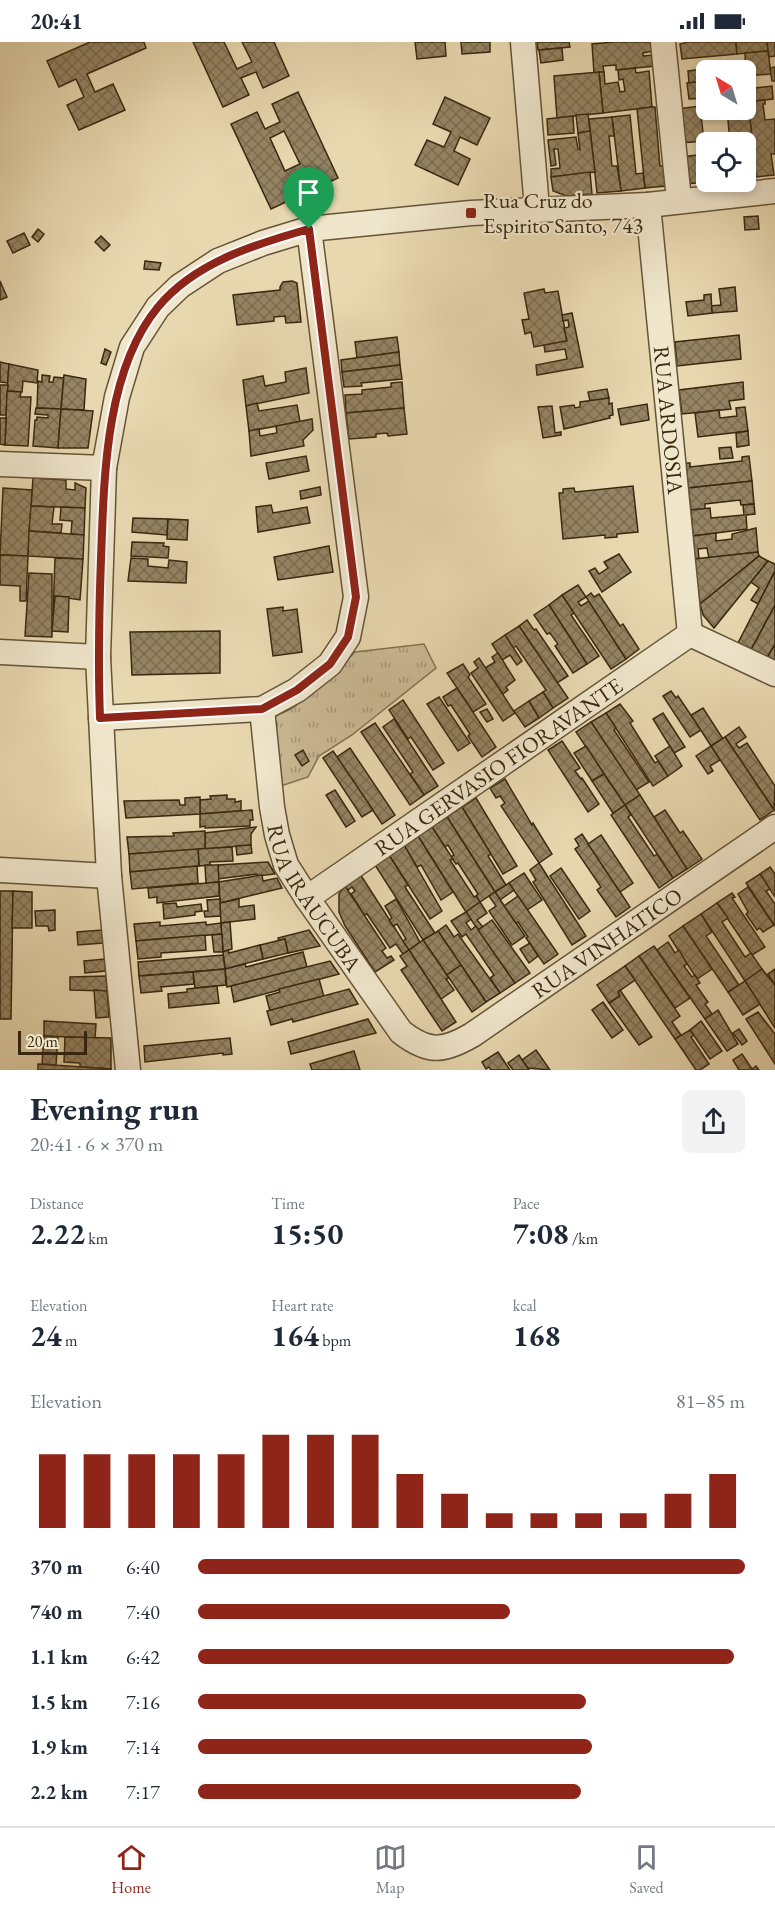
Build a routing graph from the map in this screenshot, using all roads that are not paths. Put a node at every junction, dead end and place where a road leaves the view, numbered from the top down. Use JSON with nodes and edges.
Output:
{"nodes":[{"id":1,"x":523,"y":42,"type":"edge"},
{"id":2,"x":663,"y":42,"type":"edge"},
{"id":3,"x":775,"y":191,"type":"edge"},
{"id":4,"x":679,"y":200,"type":"junction"},
{"id":5,"x":648,"y":205,"type":"junction"},
{"id":6,"x":537,"y":208,"type":"junction"},
{"id":7,"x":309,"y":229,"type":"junction"},
{"id":8,"x":0,"y":464,"type":"edge"},
{"id":9,"x":105,"y":468,"type":"junction"},
{"id":10,"x":690,"y":634,"type":"junction"},
{"id":11,"x":0,"y":652,"type":"edge"},
{"id":12,"x":98,"y":657,"type":"junction"},
{"id":13,"x":775,"y":674,"type":"edge"},
{"id":14,"x":262,"y":709,"type":"junction"},
{"id":15,"x":100,"y":718,"type":"junction"},
{"id":16,"x":775,"y":827,"type":"edge"},
{"id":17,"x":0,"y":870,"type":"edge"},
{"id":18,"x":110,"y":876,"type":"junction"},
{"id":19,"x":307,"y":898,"type":"junction"},
{"id":20,"x":434,"y":1049,"type":"joint"},
{"id":21,"x":128,"y":1070,"type":"edge"}],
"edges":[{"from":1,"to":6,"type":"street"},
{"from":2,"to":4,"type":"street"},
{"from":3,"to":4,"type":"street"},
{"from":4,"to":5,"type":"street"},
{"from":5,"to":6,"type":"street"},
{"from":5,"to":10,"type":"street","name":"RUA ARDOSIA"},
{"from":6,"to":7,"type":"street"},
{"from":7,"to":9,"type":"street"},
{"from":7,"to":14,"type":"street"},
{"from":8,"to":9,"type":"street"},
{"from":9,"to":12,"type":"street"},
{"from":10,"to":13,"type":"street"},
{"from":10,"to":19,"type":"street","name":"RUA GERVASIO FIORAVANTE"},
{"from":11,"to":12,"type":"street"},
{"from":12,"to":15,"type":"street"},
{"from":14,"to":15,"type":"street"},
{"from":14,"to":19,"type":"street","name":"RUA IRAUCUBA"},
{"from":15,"to":18,"type":"street"},
{"from":16,"to":20,"type":"street","name":"RUA VINHATICO"},
{"from":17,"to":18,"type":"street"},
{"from":18,"to":21,"type":"street"},
{"from":19,"to":20,"type":"street","name":"RUA IRAUCUBA"}]}
